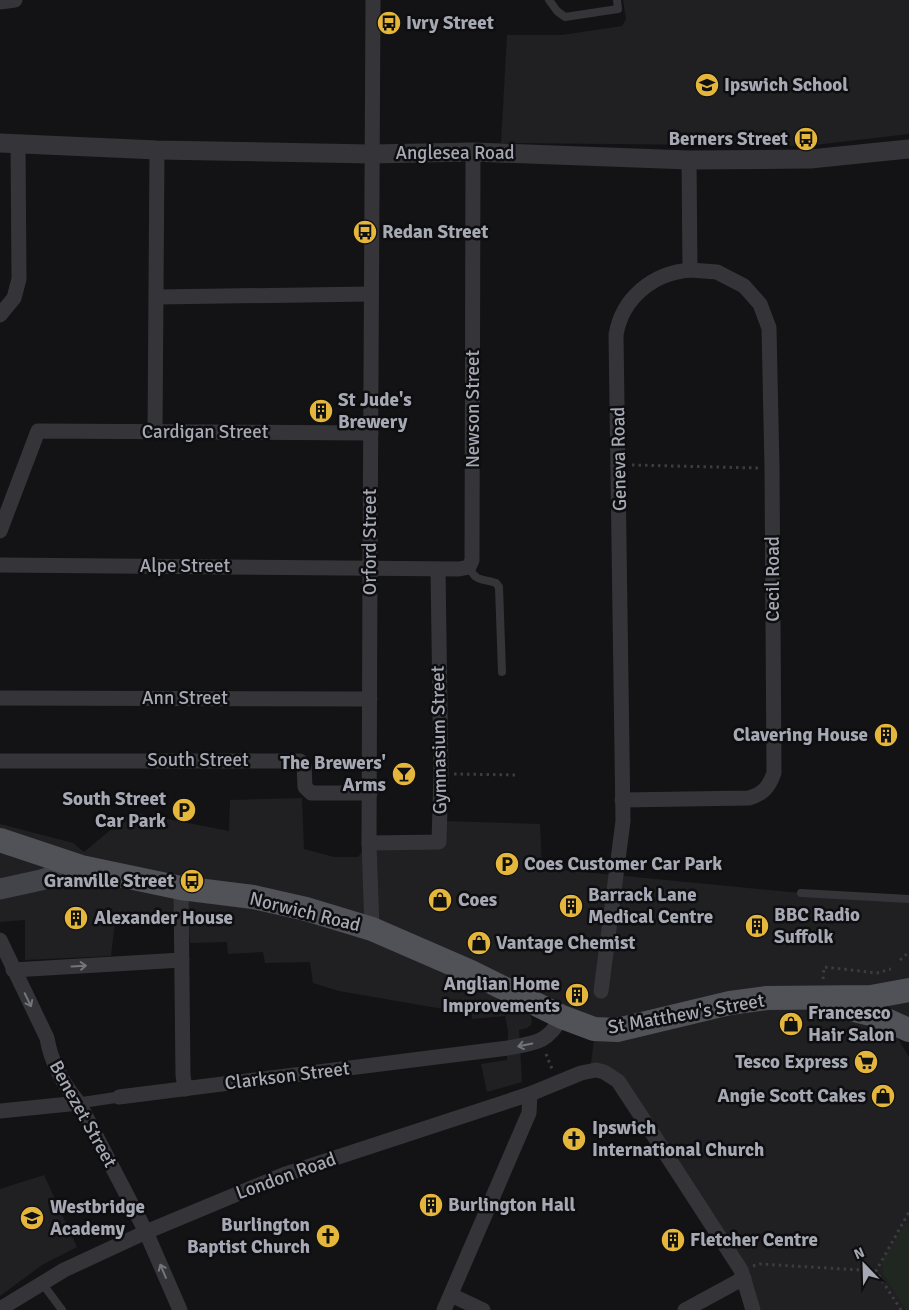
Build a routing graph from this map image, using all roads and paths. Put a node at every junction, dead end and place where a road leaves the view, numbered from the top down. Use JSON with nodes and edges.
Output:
{"nodes":[{"id":1,"x":15,"y":0,"type":"edge"},
{"id":2,"x":374,"y":0,"type":"edge"},
{"id":3,"x":549,"y":0,"type":"edge"},
{"id":4,"x":617,"y":0,"type":"edge"},
{"id":5,"x":0,"y":2,"type":"edge"},
{"id":6,"x":9,"y":143,"type":"edge"},
{"id":7,"x":909,"y":149,"type":"edge"},
{"id":8,"x":158,"y":150,"type":"junction"},
{"id":9,"x":474,"y":152,"type":"junction"},
{"id":10,"x":371,"y":154,"type":"junction"},
{"id":11,"x":689,"y":160,"type":"junction"},
{"id":12,"x":690,"y":270,"type":"junction"},
{"id":13,"x":371,"y":294,"type":"junction"},
{"id":14,"x":156,"y":297,"type":"junction"},
{"id":15,"x":0,"y":315,"type":"edge"},
{"id":16,"x":156,"y":432,"type":"junction"},
{"id":17,"x":371,"y":433,"type":"junction"},
{"id":18,"x":619,"y":465,"type":"junction"},
{"id":19,"x":772,"y":468,"type":"junction"},
{"id":20,"x":0,"y":531,"type":"edge"},
{"id":21,"x":0,"y":565,"type":"edge"},
{"id":22,"x":370,"y":567,"type":"junction"},
{"id":23,"x":469,"y":567,"type":"junction"},
{"id":24,"x":438,"y":569,"type":"junction"},
{"id":25,"x":502,"y":672,"type":"dead end"},
{"id":26,"x":0,"y":698,"type":"edge"},
{"id":27,"x":370,"y":699,"type":"junction"},
{"id":28,"x":0,"y":761,"type":"edge"},
{"id":29,"x":441,"y":774,"type":"junction"},
{"id":30,"x":518,"y":775,"type":"dead end"},
{"id":31,"x":370,"y":793,"type":"junction"},
{"id":32,"x":622,"y":800,"type":"junction"},
{"id":33,"x":0,"y":840,"type":"edge"},
{"id":34,"x":369,"y":843,"type":"junction"},
{"id":35,"x":80,"y":867,"type":"junction"},
{"id":36,"x":181,"y":888,"type":"junction"},
{"id":37,"x":0,"y":889,"type":"edge"},
{"id":38,"x":801,"y":893,"type":"dead end"},
{"id":39,"x":909,"y":899,"type":"edge"},
{"id":40,"x":372,"y":929,"type":"junction"},
{"id":41,"x":0,"y":940,"type":"edge"},
{"id":42,"x":909,"y":952,"type":"edge"},
{"id":43,"x":182,"y":960,"type":"junction"},
{"id":44,"x":900,"y":960,"type":"dead end"},
{"id":45,"x":890,"y":969,"type":"dead end"},
{"id":46,"x":13,"y":970,"type":"junction"},
{"id":47,"x":600,"y":990,"type":"dead end"},
{"id":48,"x":909,"y":990,"type":"edge"},
{"id":49,"x":815,"y":991,"type":"junction"},
{"id":50,"x":909,"y":999,"type":"edge"},
{"id":51,"x":562,"y":1017,"type":"junction"},
{"id":52,"x":909,"y":1025,"type":"edge"},
{"id":53,"x":594,"y":1029,"type":"joint"},
{"id":54,"x":909,"y":1030,"type":"edge"},
{"id":55,"x":544,"y":1051,"type":"dead end"},
{"id":56,"x":554,"y":1071,"type":"dead end"},
{"id":57,"x":185,"y":1089,"type":"junction"},
{"id":58,"x":530,"y":1094,"type":"junction"},
{"id":59,"x":119,"y":1098,"type":"joint"},
{"id":60,"x":80,"y":1103,"type":"junction"},
{"id":61,"x":0,"y":1111,"type":"edge"},
{"id":62,"x":909,"y":1212,"type":"edge"},
{"id":63,"x":146,"y":1232,"type":"junction"},
{"id":64,"x":876,"y":1271,"type":"junction"},
{"id":65,"x":742,"y":1274,"type":"junction"},
{"id":66,"x":42,"y":1283,"type":"junction"},
{"id":67,"x":450,"y":1295,"type":"junction"},
{"id":68,"x":0,"y":1310,"type":"edge"},
{"id":69,"x":62,"y":1310,"type":"edge"},
{"id":70,"x":180,"y":1310,"type":"edge"},
{"id":71,"x":444,"y":1310,"type":"edge"},
{"id":72,"x":483,"y":1310,"type":"edge"},
{"id":73,"x":685,"y":1310,"type":"edge"},
{"id":74,"x":752,"y":1310,"type":"edge"},
{"id":75,"x":900,"y":1310,"type":"edge"}],
"edges":[{"from":1,"to":5,"type":"street"},
{"from":2,"to":10,"type":"street","name":"Orford Street"},
{"from":3,"to":4,"type":"lane"},
{"from":6,"to":8,"type":"street","name":"Anglesea Road"},
{"from":6,"to":15,"type":"street"},
{"from":7,"to":11,"type":"street","name":"Anglesea Road"},
{"from":8,"to":10,"type":"street","name":"Anglesea Road"},
{"from":8,"to":14,"type":"street"},
{"from":9,"to":10,"type":"street","name":"Anglesea Road"},
{"from":9,"to":11,"type":"street","name":"Anglesea Road"},
{"from":9,"to":23,"type":"street","name":"Newson Street"},
{"from":10,"to":13,"type":"street","name":"Orford Street"},
{"from":11,"to":12,"type":"street"},
{"from":12,"to":18,"type":"street","name":"Geneva Road"},
{"from":12,"to":19,"type":"street","name":"Cecil Road"},
{"from":13,"to":14,"type":"street"},
{"from":13,"to":17,"type":"street","name":"Orford Street"},
{"from":14,"to":16,"type":"street"},
{"from":16,"to":17,"type":"street","name":"Cardigan Street"},
{"from":16,"to":20,"type":"street","name":"Cardigan Street"},
{"from":17,"to":22,"type":"street","name":"Orford Street"},
{"from":18,"to":19,"type":"path"},
{"from":18,"to":32,"type":"street","name":"Geneva Road"},
{"from":19,"to":32,"type":"street","name":"Cecil Road"},
{"from":21,"to":22,"type":"street","name":"Alpe Street"},
{"from":22,"to":24,"type":"street"},
{"from":22,"to":27,"type":"street","name":"Orford Street"},
{"from":23,"to":24,"type":"street"},
{"from":23,"to":25,"type":"lane"},
{"from":24,"to":29,"type":"street","name":"Gymnasium Street"},
{"from":26,"to":27,"type":"street","name":"Ann Street"},
{"from":27,"to":31,"type":"street","name":"Orford Street"},
{"from":28,"to":31,"type":"street","name":"South Street"},
{"from":29,"to":30,"type":"path"},
{"from":29,"to":34,"type":"street","name":"Gymnasium Street"},
{"from":31,"to":34,"type":"street","name":"Orford Street"},
{"from":32,"to":47,"type":"street","name":"Geneva Road"},
{"from":33,"to":35,"type":"main road","name":"Norwich Road"},
{"from":34,"to":40,"type":"street","name":"Orford Street"},
{"from":35,"to":36,"type":"main road","name":"Norwich Road"},
{"from":35,"to":37,"type":"main road"},
{"from":36,"to":40,"type":"main road","name":"Norwich Road"},
{"from":36,"to":43,"type":"street"},
{"from":38,"to":39,"type":"lane"},
{"from":40,"to":51,"type":"main road","name":"Norwich Road"},
{"from":41,"to":46,"type":"street","name":"Benezet Street"},
{"from":42,"to":44,"type":"path"},
{"from":46,"to":43,"type":"street","one_way":true},
{"from":43,"to":57,"type":"street"},
{"from":45,"to":49,"type":"path"},
{"from":46,"to":60,"type":"street","name":"Benezet Street","one_way":true},
{"from":48,"to":49,"type":"main road","name":"St Matthew's Street"},
{"from":49,"to":53,"type":"main road","name":"St Matthew's Street"},
{"from":49,"to":54,"type":"main road","name":"St Matthew's Street"},
{"from":50,"to":52,"type":"main road"},
{"from":51,"to":53,"type":"main road","name":"Norwich Road"},
{"from":51,"to":57,"type":"street","name":"Clarkson Street","one_way":true},
{"from":55,"to":56,"type":"path"},
{"from":57,"to":59,"type":"street","name":"Clarkson Street"},
{"from":58,"to":63,"type":"street","name":"London Road"},
{"from":58,"to":65,"type":"street","name":"London Road"},
{"from":58,"to":67,"type":"street"},
{"from":59,"to":60,"type":"street","name":"Clarkson Street"},
{"from":60,"to":61,"type":"street","name":"Clarkson Street"},
{"from":60,"to":63,"type":"street","name":"Benezet Street"},
{"from":62,"to":64,"type":"path"},
{"from":63,"to":66,"type":"street","name":"London Road"},
{"from":70,"to":63,"type":"street","name":"Benezet Street","one_way":true},
{"from":64,"to":65,"type":"path"},
{"from":64,"to":75,"type":"path"},
{"from":65,"to":73,"type":"street"},
{"from":65,"to":74,"type":"street","name":"London Road"},
{"from":66,"to":68,"type":"street","name":"London Road"},
{"from":66,"to":69,"type":"lane"},
{"from":67,"to":71,"type":"street"},
{"from":67,"to":72,"type":"street"}]}
